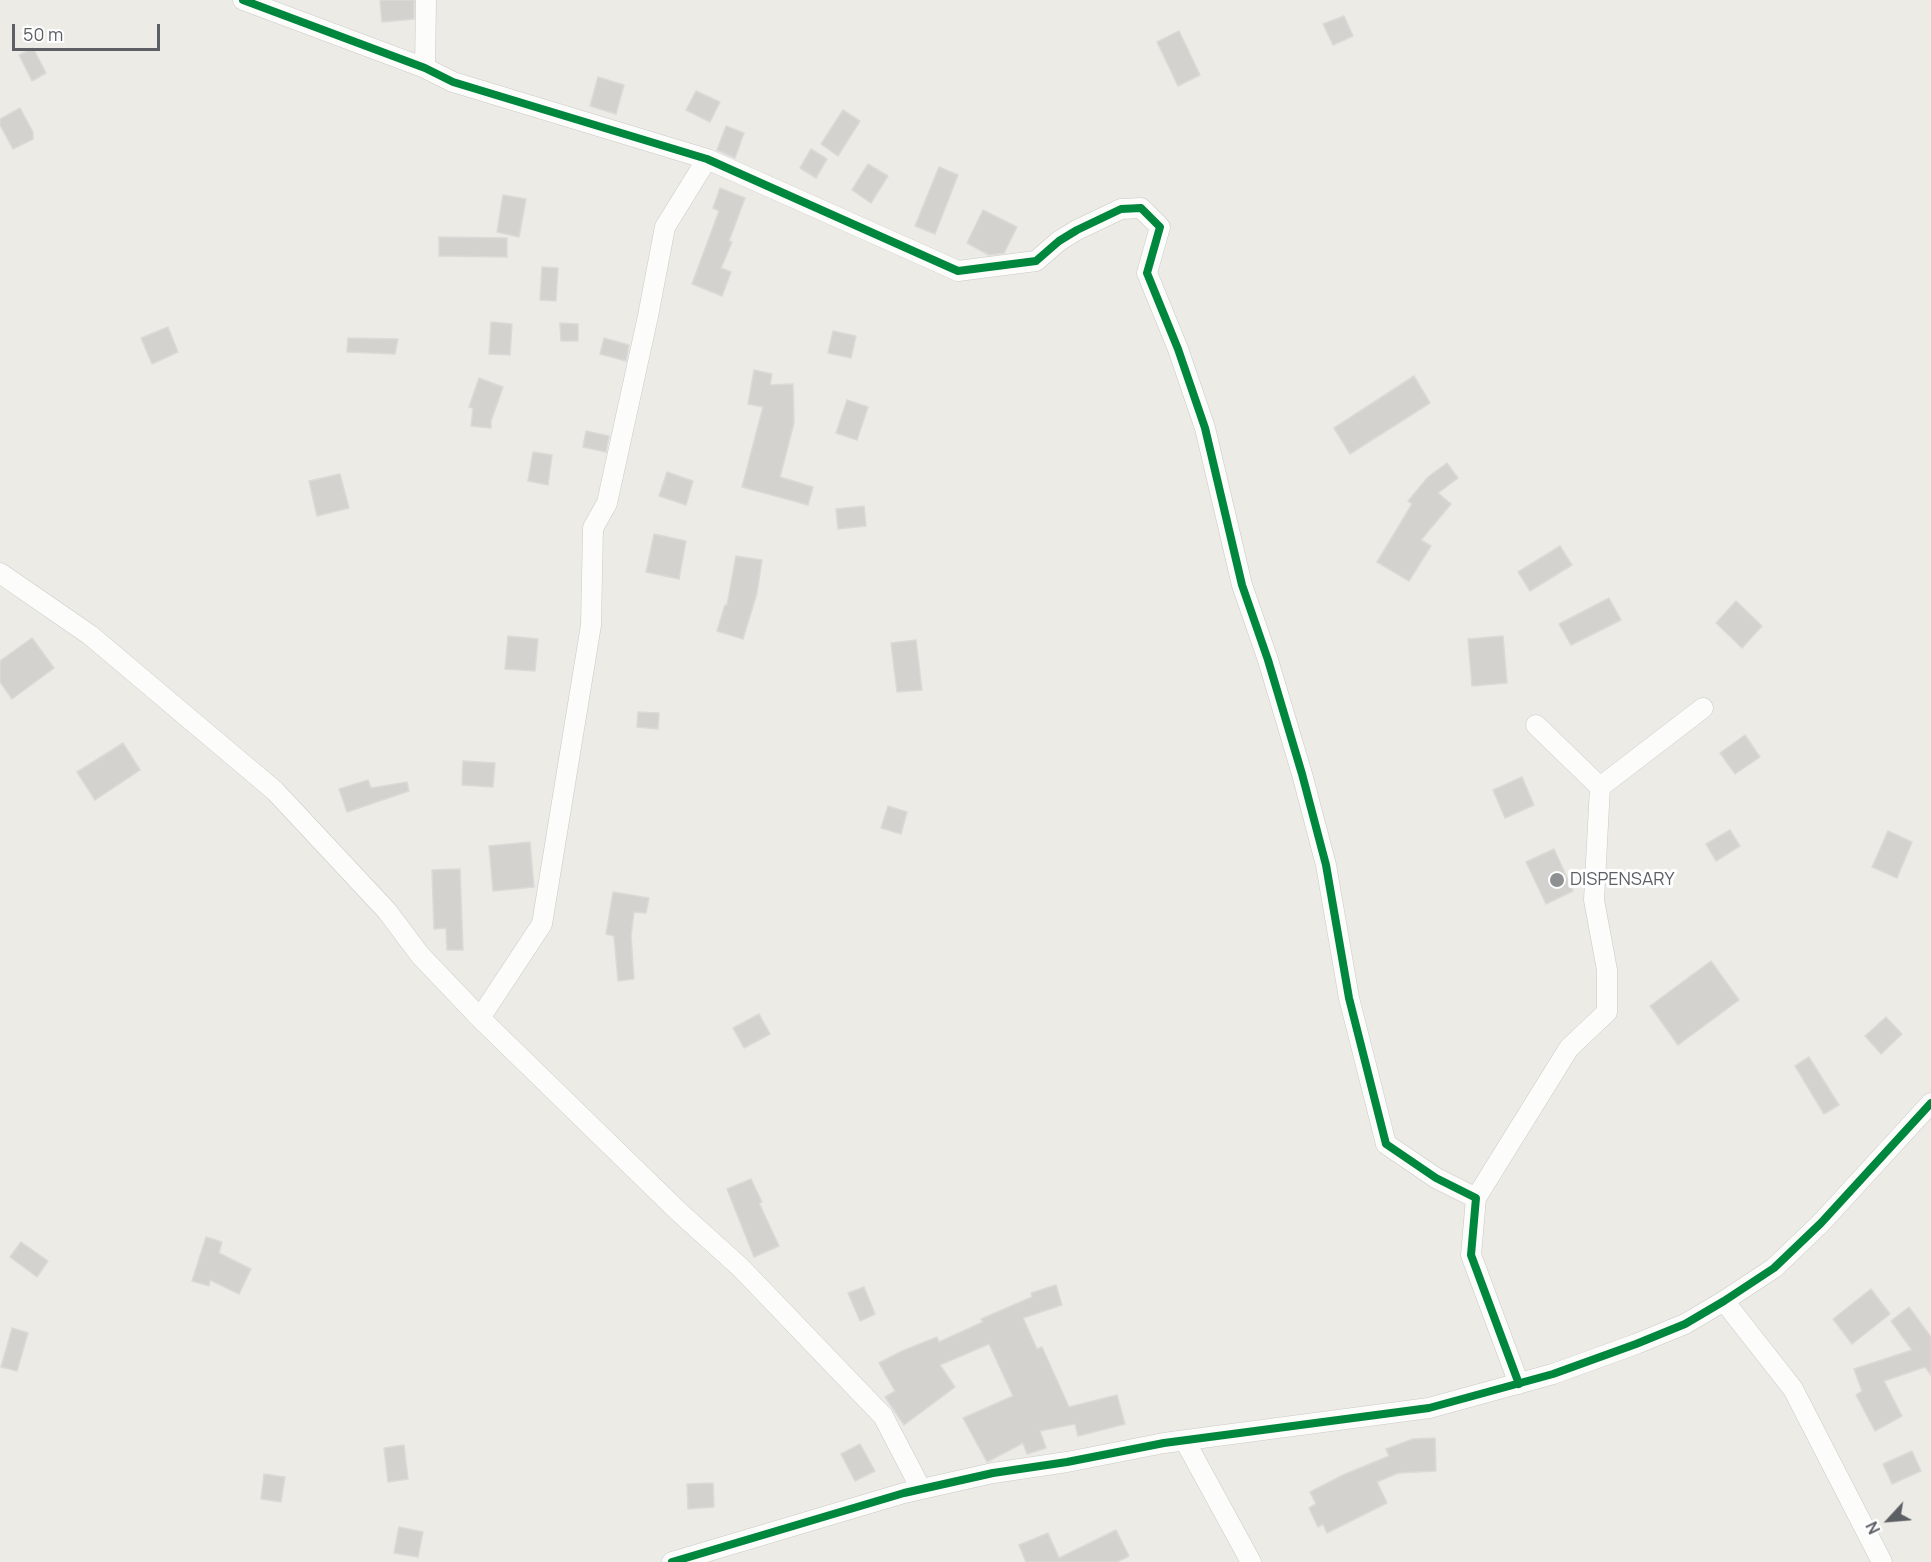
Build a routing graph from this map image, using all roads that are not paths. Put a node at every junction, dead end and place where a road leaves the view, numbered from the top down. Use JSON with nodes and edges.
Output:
{"nodes":[{"id":1,"x":243,"y":0,"type":"edge"},
{"id":2,"x":426,"y":0,"type":"edge"},
{"id":3,"x":425,"y":68,"type":"junction"},
{"id":4,"x":706,"y":159,"type":"junction"},
{"id":5,"x":0,"y":573,"type":"edge"},
{"id":6,"x":1703,"y":708,"type":"dead end"},
{"id":7,"x":1536,"y":725,"type":"dead end"},
{"id":8,"x":1600,"y":787,"type":"junction"},
{"id":9,"x":480,"y":1018,"type":"junction"},
{"id":10,"x":1931,"y":1103,"type":"edge"},
{"id":11,"x":1476,"y":1198,"type":"junction"},
{"id":12,"x":1724,"y":1301,"type":"junction"},
{"id":13,"x":1519,"y":1384,"type":"junction"},
{"id":14,"x":1185,"y":1441,"type":"junction"},
{"id":15,"x":921,"y":1489,"type":"junction"},
{"id":16,"x":672,"y":1562,"type":"edge"},
{"id":17,"x":1251,"y":1562,"type":"edge"},
{"id":18,"x":1882,"y":1562,"type":"edge"}],
"edges":[{"from":1,"to":3,"type":"street"},
{"from":2,"to":3,"type":"street"},
{"from":3,"to":4,"type":"street"},
{"from":4,"to":9,"type":"street"},
{"from":4,"to":11,"type":"street"},
{"from":5,"to":9,"type":"street"},
{"from":6,"to":8,"type":"street"},
{"from":7,"to":8,"type":"street"},
{"from":8,"to":11,"type":"street"},
{"from":9,"to":15,"type":"street"},
{"from":10,"to":12,"type":"street"},
{"from":11,"to":13,"type":"street"},
{"from":12,"to":13,"type":"street"},
{"from":12,"to":18,"type":"street"},
{"from":13,"to":14,"type":"street"},
{"from":14,"to":15,"type":"street"},
{"from":14,"to":17,"type":"street"},
{"from":15,"to":16,"type":"street"}]}
